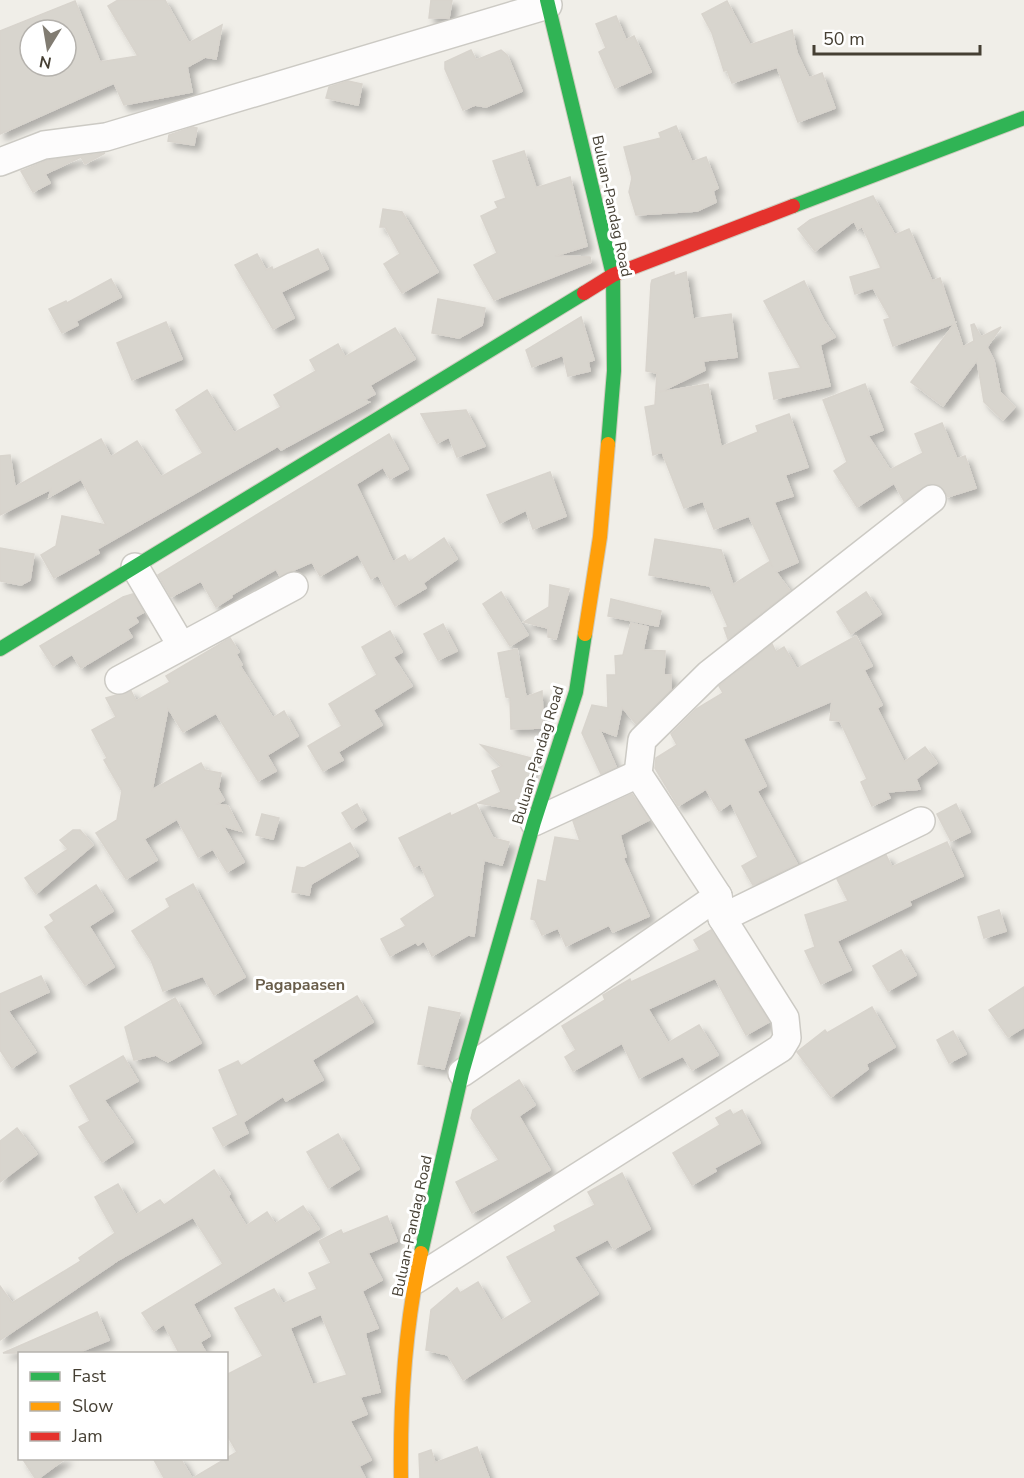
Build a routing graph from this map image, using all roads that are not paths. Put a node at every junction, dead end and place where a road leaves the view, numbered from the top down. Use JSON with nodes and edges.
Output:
{"nodes":[{"id":1,"x":548,"y":3,"type":"edge"},
{"id":2,"x":1024,"y":118,"type":"edge"},
{"id":3,"x":0,"y":162,"type":"edge"},
{"id":4,"x":613,"y":275,"type":"junction"},
{"id":5,"x":932,"y":500,"type":"dead end"},
{"id":6,"x":135,"y":567,"type":"junction"},
{"id":7,"x":294,"y":586,"type":"dead end"},
{"id":8,"x":181,"y":645,"type":"junction"},
{"id":9,"x":0,"y":649,"type":"edge"},
{"id":10,"x":119,"y":680,"type":"dead end"},
{"id":11,"x":638,"y":774,"type":"junction"},
{"id":12,"x":921,"y":821,"type":"dead end"},
{"id":13,"x":534,"y":822,"type":"junction"},
{"id":14,"x":720,"y":907,"type":"junction"},
{"id":15,"x":462,"y":1073,"type":"junction"},
{"id":16,"x":415,"y":1280,"type":"junction"},
{"id":17,"x":401,"y":1478,"type":"edge"}],
"edges":[{"from":1,"to":3,"type":"street"},
{"from":1,"to":4,"type":"main road","name":"Buluan-Pandag Road"},
{"from":2,"to":4,"type":"main road"},
{"from":4,"to":6,"type":"main road"},
{"from":4,"to":13,"type":"main road","name":"Buluan-Pandag Road"},
{"from":5,"to":11,"type":"street"},
{"from":6,"to":8,"type":"street"},
{"from":6,"to":9,"type":"main road"},
{"from":7,"to":8,"type":"street"},
{"from":8,"to":10,"type":"street"},
{"from":11,"to":13,"type":"street"},
{"from":11,"to":14,"type":"street"},
{"from":12,"to":14,"type":"street"},
{"from":13,"to":15,"type":"main road","name":"Buluan-Pandag Road"},
{"from":14,"to":15,"type":"street"},
{"from":14,"to":16,"type":"street"},
{"from":15,"to":16,"type":"main road","name":"Buluan-Pandag Road"},
{"from":16,"to":17,"type":"main road","name":"Buluan-Pandag Road"}]}
